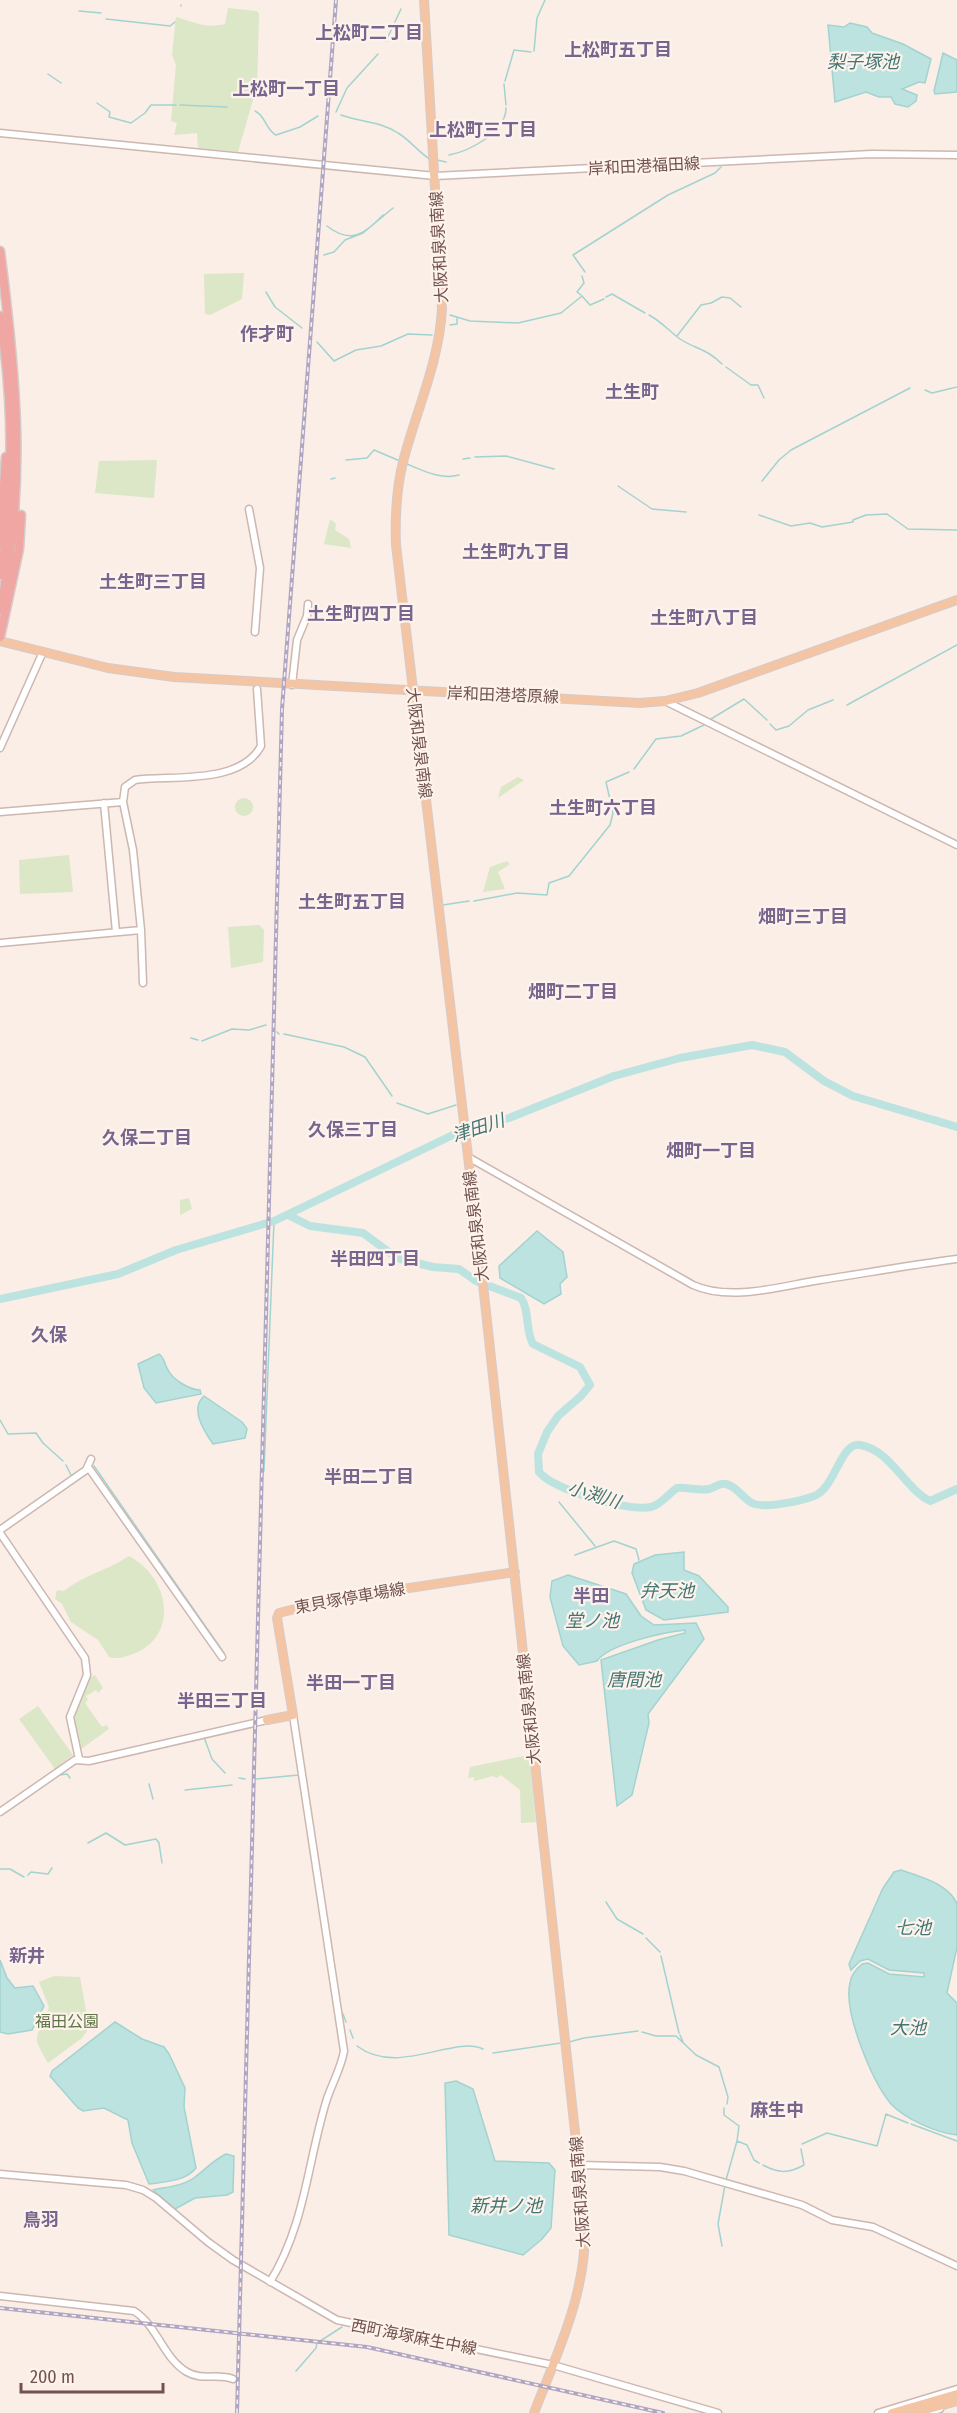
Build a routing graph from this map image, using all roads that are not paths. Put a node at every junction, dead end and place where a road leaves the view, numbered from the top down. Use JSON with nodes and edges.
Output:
{"nodes":[{"id":1,"x":424,"y":0,"type":"edge"},
{"id":2,"x":0,"y":133,"type":"edge"},
{"id":3,"x":957,"y":155,"type":"edge"},
{"id":4,"x":435,"y":176,"type":"junction"},
{"id":5,"x":0,"y":251,"type":"edge"},
{"id":6,"x":0,"y":316,"type":"edge"},
{"id":7,"x":7,"y":341,"type":"junction"},
{"id":8,"x":14,"y":406,"type":"junction"},
{"id":9,"x":249,"y":509,"type":"dead end"},
{"id":10,"x":0,"y":544,"type":"edge"},
{"id":11,"x":0,"y":582,"type":"edge"},
{"id":12,"x":957,"y":600,"type":"edge"},
{"id":13,"x":308,"y":604,"type":"dead end"},
{"id":14,"x":0,"y":610,"type":"edge"},
{"id":15,"x":255,"y":632,"type":"dead end"},
{"id":16,"x":0,"y":639,"type":"edge"},
{"id":17,"x":42,"y":654,"type":"junction"},
{"id":18,"x":292,"y":685,"type":"junction"},
{"id":19,"x":257,"y":688,"type":"dead end"},
{"id":20,"x":412,"y":692,"type":"junction"},
{"id":21,"x":664,"y":701,"type":"junction"},
{"id":22,"x":0,"y":748,"type":"edge"},
{"id":23,"x":123,"y":802,"type":"junction"},
{"id":24,"x":104,"y":803,"type":"junction"},
{"id":25,"x":0,"y":812,"type":"edge"},
{"id":26,"x":957,"y":846,"type":"edge"},
{"id":27,"x":141,"y":930,"type":"junction"},
{"id":28,"x":116,"y":932,"type":"junction"},
{"id":29,"x":0,"y":943,"type":"edge"},
{"id":30,"x":143,"y":983,"type":"dead end"},
{"id":31,"x":468,"y":1157,"type":"junction"},
{"id":32,"x":957,"y":1259,"type":"edge"},
{"id":33,"x":91,"y":1459,"type":"dead end"},
{"id":34,"x":88,"y":1467,"type":"junction"},
{"id":35,"x":0,"y":1532,"type":"edge"},
{"id":36,"x":515,"y":1572,"type":"junction"},
{"id":37,"x":222,"y":1657,"type":"dead end"},
{"id":38,"x":293,"y":1715,"type":"junction"},
{"id":39,"x":267,"y":1720,"type":"joint"},
{"id":40,"x":78,"y":1759,"type":"junction"},
{"id":41,"x":0,"y":1812,"type":"edge"},
{"id":42,"x":579,"y":2165,"type":"junction"},
{"id":43,"x":0,"y":2174,"type":"edge"},
{"id":44,"x":957,"y":2266,"type":"edge"},
{"id":45,"x":270,"y":2282,"type":"junction"},
{"id":46,"x":0,"y":2296,"type":"edge"},
{"id":47,"x":553,"y":2365,"type":"junction"},
{"id":48,"x":233,"y":2379,"type":"dead end"},
{"id":49,"x":957,"y":2392,"type":"edge"},
{"id":50,"x":957,"y":2402,"type":"edge"},
{"id":51,"x":534,"y":2413,"type":"edge"},
{"id":52,"x":718,"y":2413,"type":"edge"},
{"id":53,"x":878,"y":2413,"type":"edge"},
{"id":54,"x":892,"y":2413,"type":"edge"},
{"id":55,"x":914,"y":2413,"type":"edge"},
{"id":56,"x":928,"y":2413,"type":"edge"}],
"edges":[{"from":1,"to":4,"type":"main road","name":"大阪和泉泉南線"},
{"from":2,"to":4,"type":"street","name":"岸和田港福田線"},
{"from":3,"to":4,"type":"street","name":"岸和田港福田線"},
{"from":4,"to":20,"type":"main road","name":"大阪和泉泉南線"},
{"from":5,"to":7,"type":"highway"},
{"from":6,"to":7,"type":"highway"},
{"from":7,"to":8,"type":"highway"},
{"from":7,"to":10,"type":"highway"},
{"from":7,"to":16,"type":"highway"},
{"from":8,"to":11,"type":"highway"},
{"from":8,"to":14,"type":"highway"},
{"from":9,"to":15,"type":"street"},
{"from":12,"to":21,"type":"main road","name":"岸和田港塔原線"},
{"from":13,"to":18,"type":"street"},
{"from":16,"to":17,"type":"main road","name":"岸和田港塔原線"},
{"from":17,"to":18,"type":"main road","name":"岸和田港塔原線"},
{"from":17,"to":22,"type":"street"},
{"from":18,"to":20,"type":"main road","name":"岸和田港塔原線"},
{"from":19,"to":23,"type":"street"},
{"from":20,"to":21,"type":"main road","name":"岸和田港塔原線"},
{"from":20,"to":31,"type":"main road","name":"大阪和泉泉南線"},
{"from":21,"to":26,"type":"street"},
{"from":23,"to":24,"type":"street"},
{"from":23,"to":27,"type":"street"},
{"from":24,"to":25,"type":"street"},
{"from":24,"to":28,"type":"street"},
{"from":27,"to":28,"type":"street"},
{"from":27,"to":30,"type":"street"},
{"from":28,"to":29,"type":"street"},
{"from":31,"to":32,"type":"street"},
{"from":31,"to":36,"type":"main road","name":"大阪和泉泉南線"},
{"from":33,"to":34,"type":"street"},
{"from":34,"to":35,"type":"street"},
{"from":34,"to":37,"type":"street"},
{"from":35,"to":40,"type":"street"},
{"from":36,"to":38,"type":"main road","name":"東貝塚停車場線"},
{"from":36,"to":42,"type":"main road","name":"大阪和泉泉南線"},
{"from":38,"to":39,"type":"main road"},
{"from":38,"to":45,"type":"street"},
{"from":39,"to":40,"type":"street"},
{"from":40,"to":41,"type":"street"},
{"from":42,"to":44,"type":"street"},
{"from":42,"to":47,"type":"main road","name":"大阪和泉泉南線"},
{"from":43,"to":45,"type":"street","name":"西町海塚麻生中線"},
{"from":45,"to":47,"type":"street","name":"西町海塚麻生中線"},
{"from":46,"to":48,"type":"street"},
{"from":47,"to":51,"type":"main road","name":"大阪和泉泉南線"},
{"from":47,"to":52,"type":"street","name":"西町海塚麻生中線"},
{"from":49,"to":53,"type":"street"},
{"from":49,"to":54,"type":"main road"},
{"from":50,"to":55,"type":"main road"},
{"from":50,"to":56,"type":"street"}]}
